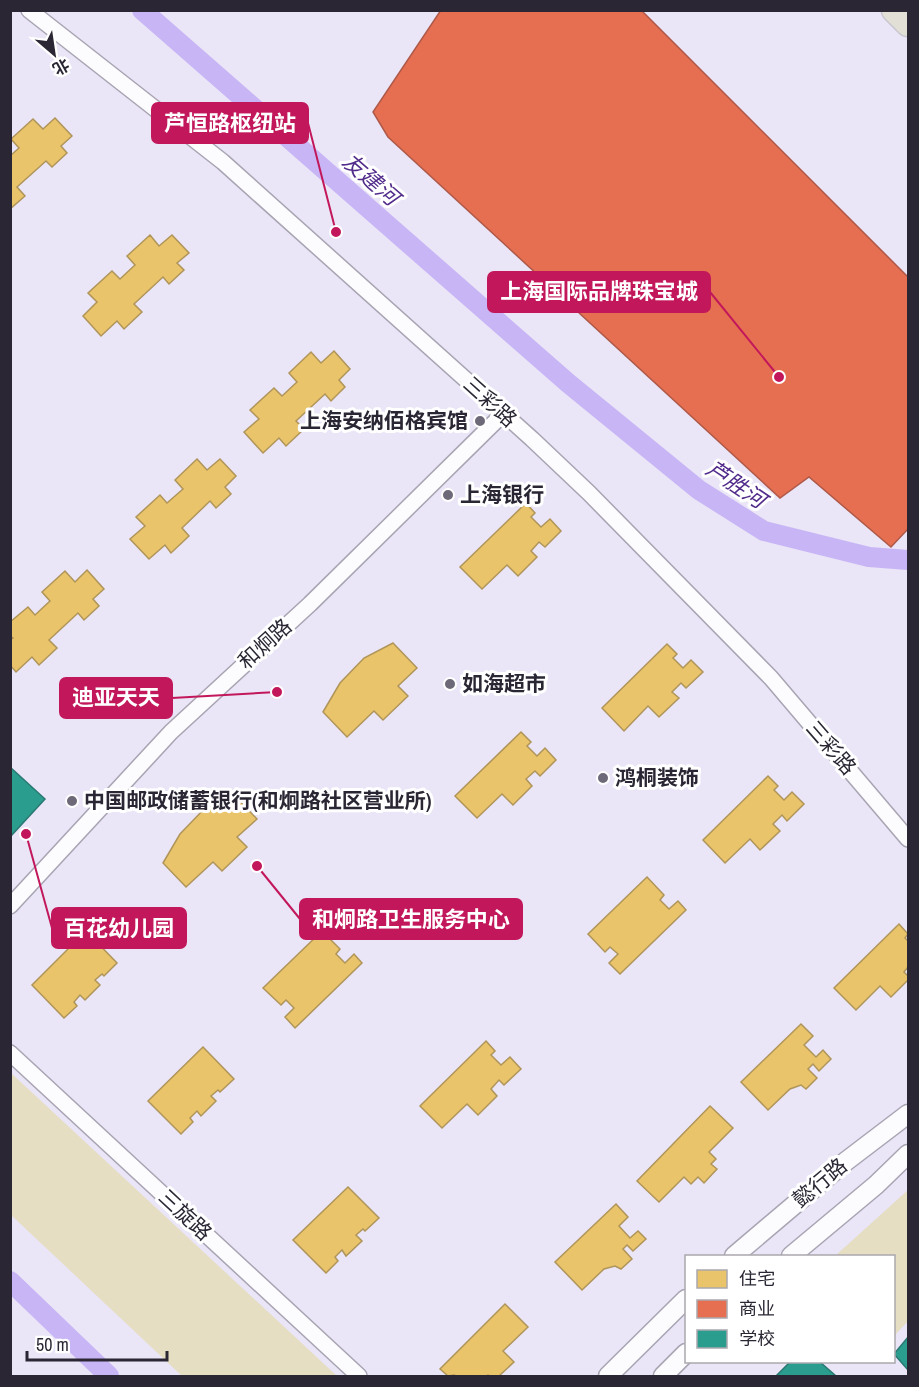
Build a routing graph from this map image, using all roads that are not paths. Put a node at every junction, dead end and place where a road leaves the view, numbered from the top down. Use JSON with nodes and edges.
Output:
{"nodes":[{"id":1,"x":30,"y":10,"type":"edge"},
{"id":2,"x":894,"y":10,"type":"edge"},
{"id":3,"x":909,"y":24,"type":"edge"},
{"id":4,"x":503,"y":414,"type":"junction"},
{"id":5,"x":909,"y":839,"type":"edge"},
{"id":6,"x":10,"y":906,"type":"edge"},
{"id":7,"x":10,"y":1053,"type":"edge"},
{"id":8,"x":909,"y":1114,"type":"edge"},
{"id":9,"x":909,"y":1154,"type":"edge"},
{"id":10,"x":736,"y":1255,"type":"edge"},
{"id":11,"x":793,"y":1255,"type":"edge"},
{"id":12,"x":685,"y":1301,"type":"edge"},
{"id":13,"x":685,"y":1355,"type":"edge"},
{"id":14,"x":359,"y":1377,"type":"edge"},
{"id":15,"x":609,"y":1377,"type":"edge"},
{"id":16,"x":663,"y":1377,"type":"edge"}],
"edges":[{"from":1,"to":4,"type":"street","name":"三彩路"},
{"from":2,"to":3,"type":"highway"},
{"from":4,"to":5,"type":"street","name":"三彩路"},
{"from":4,"to":6,"type":"street","name":"和炯路"},
{"from":7,"to":14,"type":"street","name":"三旋路"},
{"from":8,"to":10,"type":"street","name":"懿行路"},
{"from":9,"to":11,"type":"street","name":"懿行路"},
{"from":12,"to":15,"type":"street"},
{"from":13,"to":16,"type":"street"}]}
